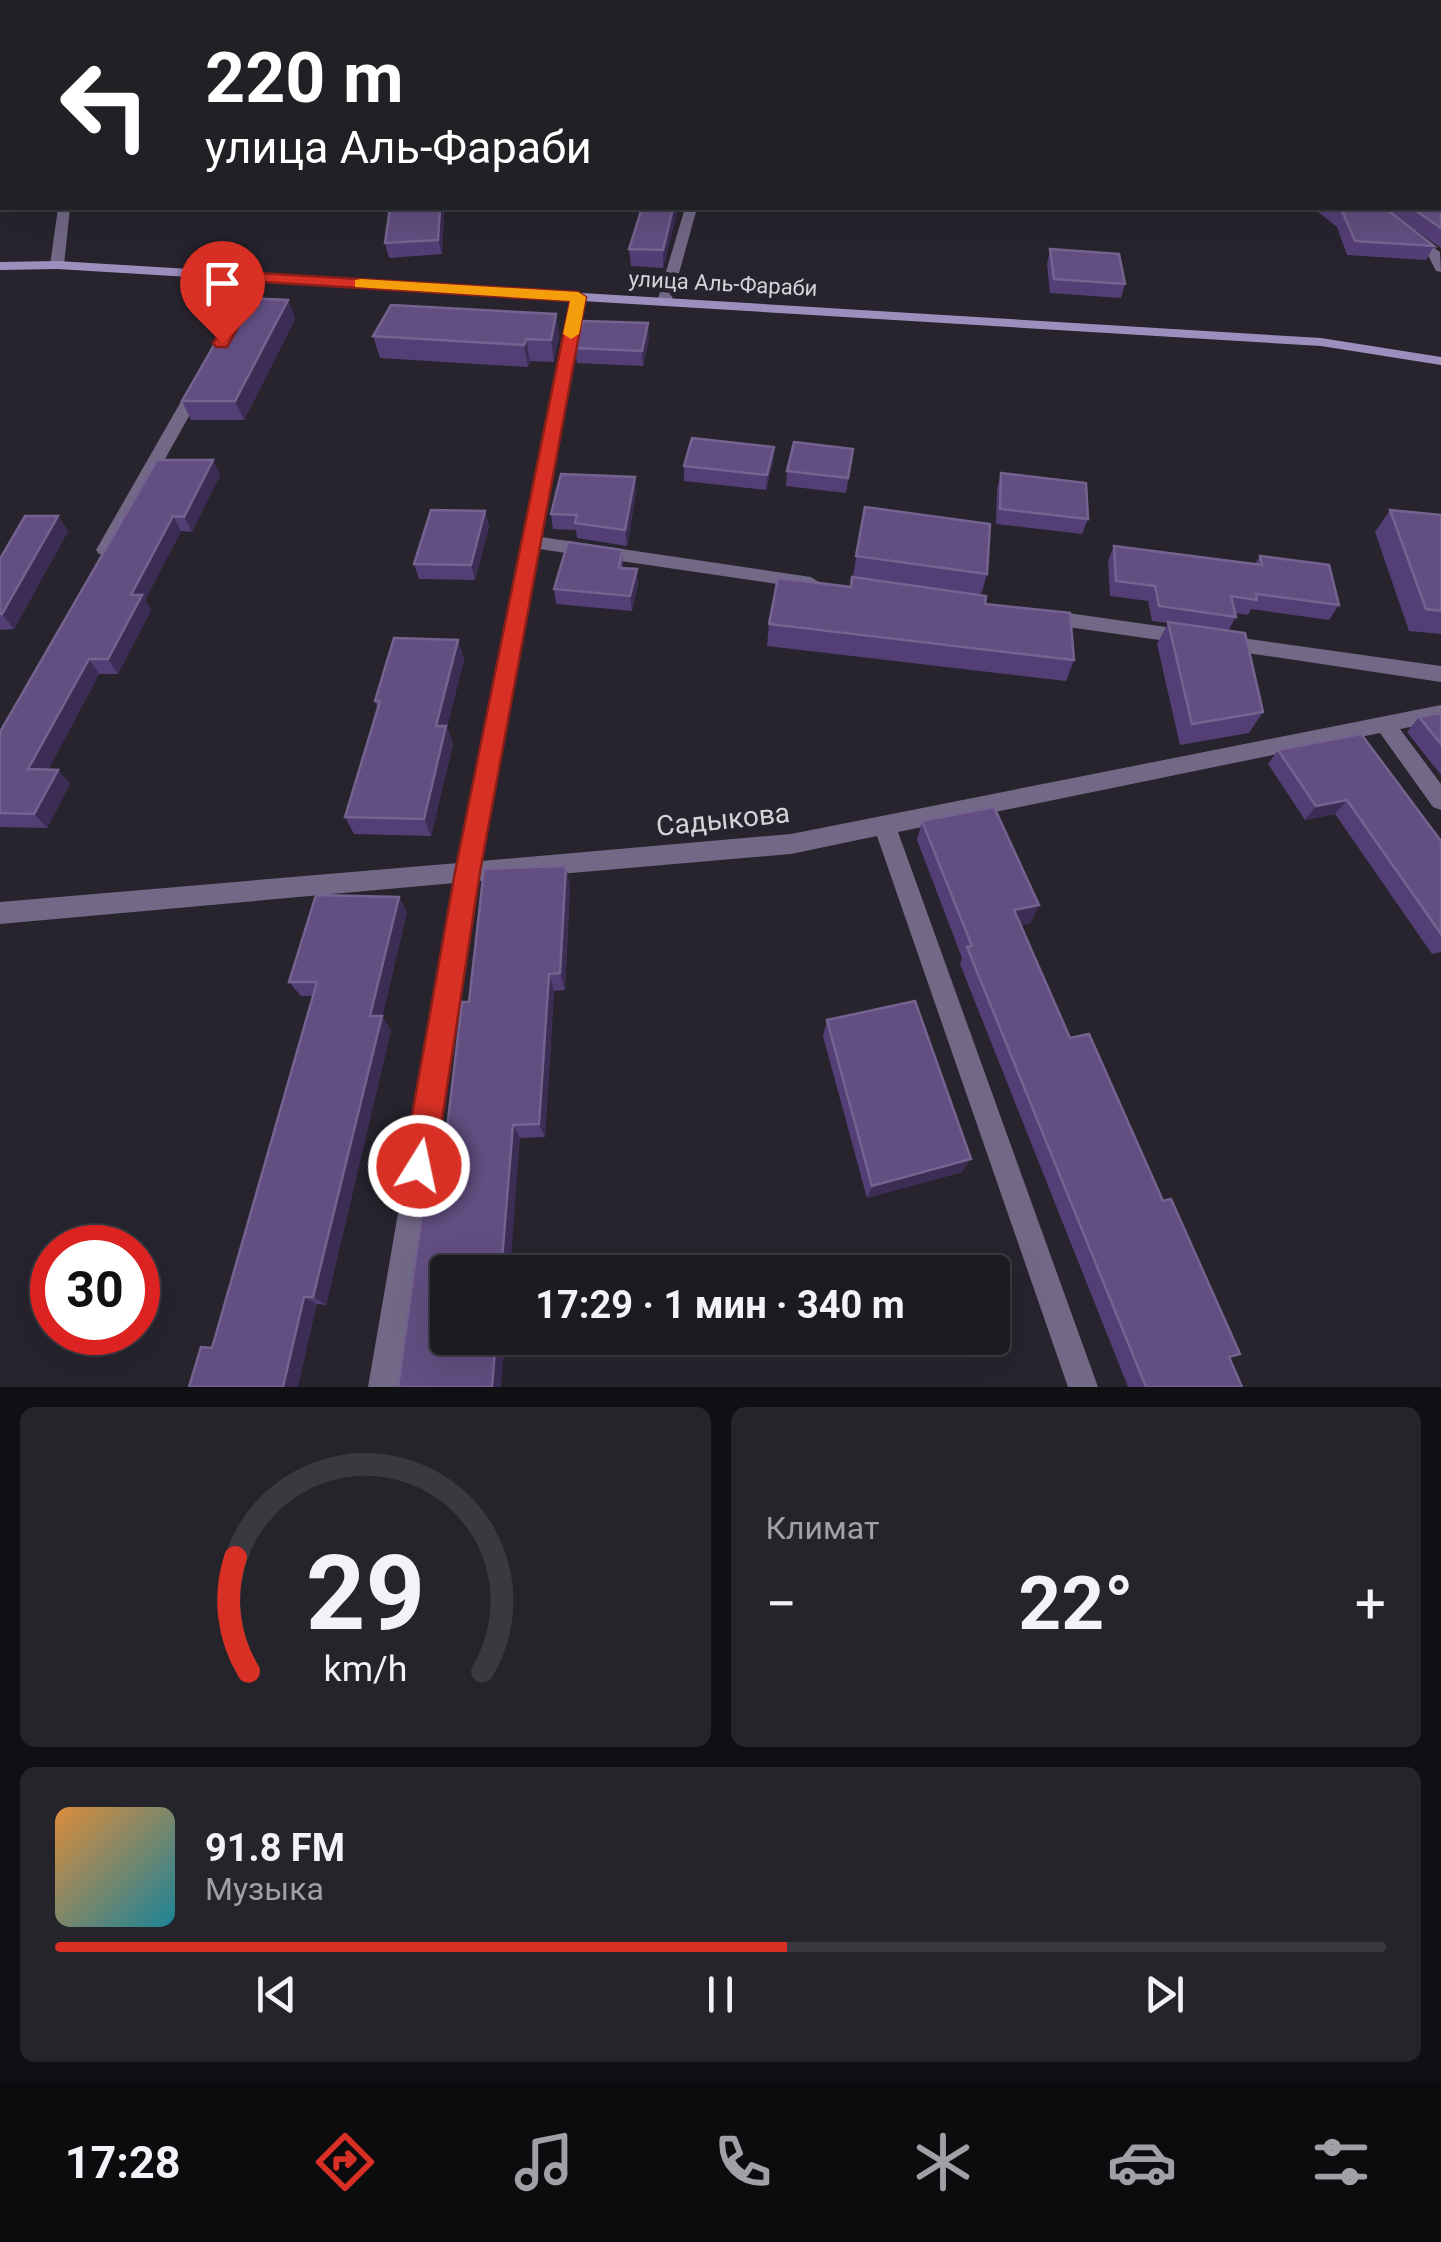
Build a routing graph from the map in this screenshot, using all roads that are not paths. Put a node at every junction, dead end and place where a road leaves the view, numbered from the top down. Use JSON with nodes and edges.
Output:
{"nodes":[{"id":1,"x":64,"y":210,"type":"edge"},
{"id":2,"x":689,"y":210,"type":"edge"},
{"id":3,"x":1375,"y":210,"type":"edge"},
{"id":4,"x":0,"y":266,"type":"edge"},
{"id":5,"x":57,"y":266,"type":"junction"},
{"id":6,"x":1441,"y":268,"type":"edge"},
{"id":7,"x":258,"y":278,"type":"junction"},
{"id":8,"x":578,"y":297,"type":"junction"},
{"id":9,"x":664,"y":302,"type":"junction"},
{"id":10,"x":230,"y":328,"type":"edge"},
{"id":11,"x":1441,"y":361,"type":"edge"},
{"id":12,"x":210,"y":363,"type":"edge"},
{"id":13,"x":531,"y":542,"type":"junction"},
{"id":14,"x":96,"y":567,"type":"edge"},
{"id":15,"x":828,"y":585,"type":"edge"},
{"id":16,"x":1026,"y":614,"type":"edge"},
{"id":17,"x":1441,"y":674,"type":"edge"},
{"id":18,"x":1441,"y":713,"type":"edge"},
{"id":19,"x":1385,"y":724,"type":"junction"},
{"id":20,"x":1441,"y":801,"type":"edge"},
{"id":21,"x":884,"y":825,"type":"junction"},
{"id":22,"x":468,"y":872,"type":"junction"},
{"id":23,"x":0,"y":913,"type":"edge"},
{"id":24,"x":383,"y":1387,"type":"edge"},
{"id":25,"x":1083,"y":1387,"type":"edge"}],
"edges":[{"from":1,"to":5,"type":"street"},
{"from":2,"to":9,"type":"street"},
{"from":3,"to":6,"type":"street"},
{"from":4,"to":5,"type":"main road","name":"улица Аль-Фараби"},
{"from":5,"to":7,"type":"main road","name":"улица Аль-Фараби"},
{"from":7,"to":8,"type":"main road","name":"улица Аль-Фараби"},
{"from":7,"to":10,"type":"street"},
{"from":8,"to":9,"type":"main road","name":"улица Аль-Фараби"},
{"from":8,"to":13,"type":"street"},
{"from":9,"to":11,"type":"main road","name":"улица Аль-Фараби"},
{"from":12,"to":14,"type":"street"},
{"from":13,"to":15,"type":"street"},
{"from":13,"to":22,"type":"street"},
{"from":16,"to":17,"type":"street"},
{"from":18,"to":19,"type":"street","name":"Садыкова"},
{"from":19,"to":20,"type":"street"},
{"from":19,"to":21,"type":"street","name":"Садыкова"},
{"from":21,"to":22,"type":"street","name":"Садыкова"},
{"from":21,"to":25,"type":"street"},
{"from":22,"to":23,"type":"street","name":"Садыкова"},
{"from":22,"to":24,"type":"street"}]}
